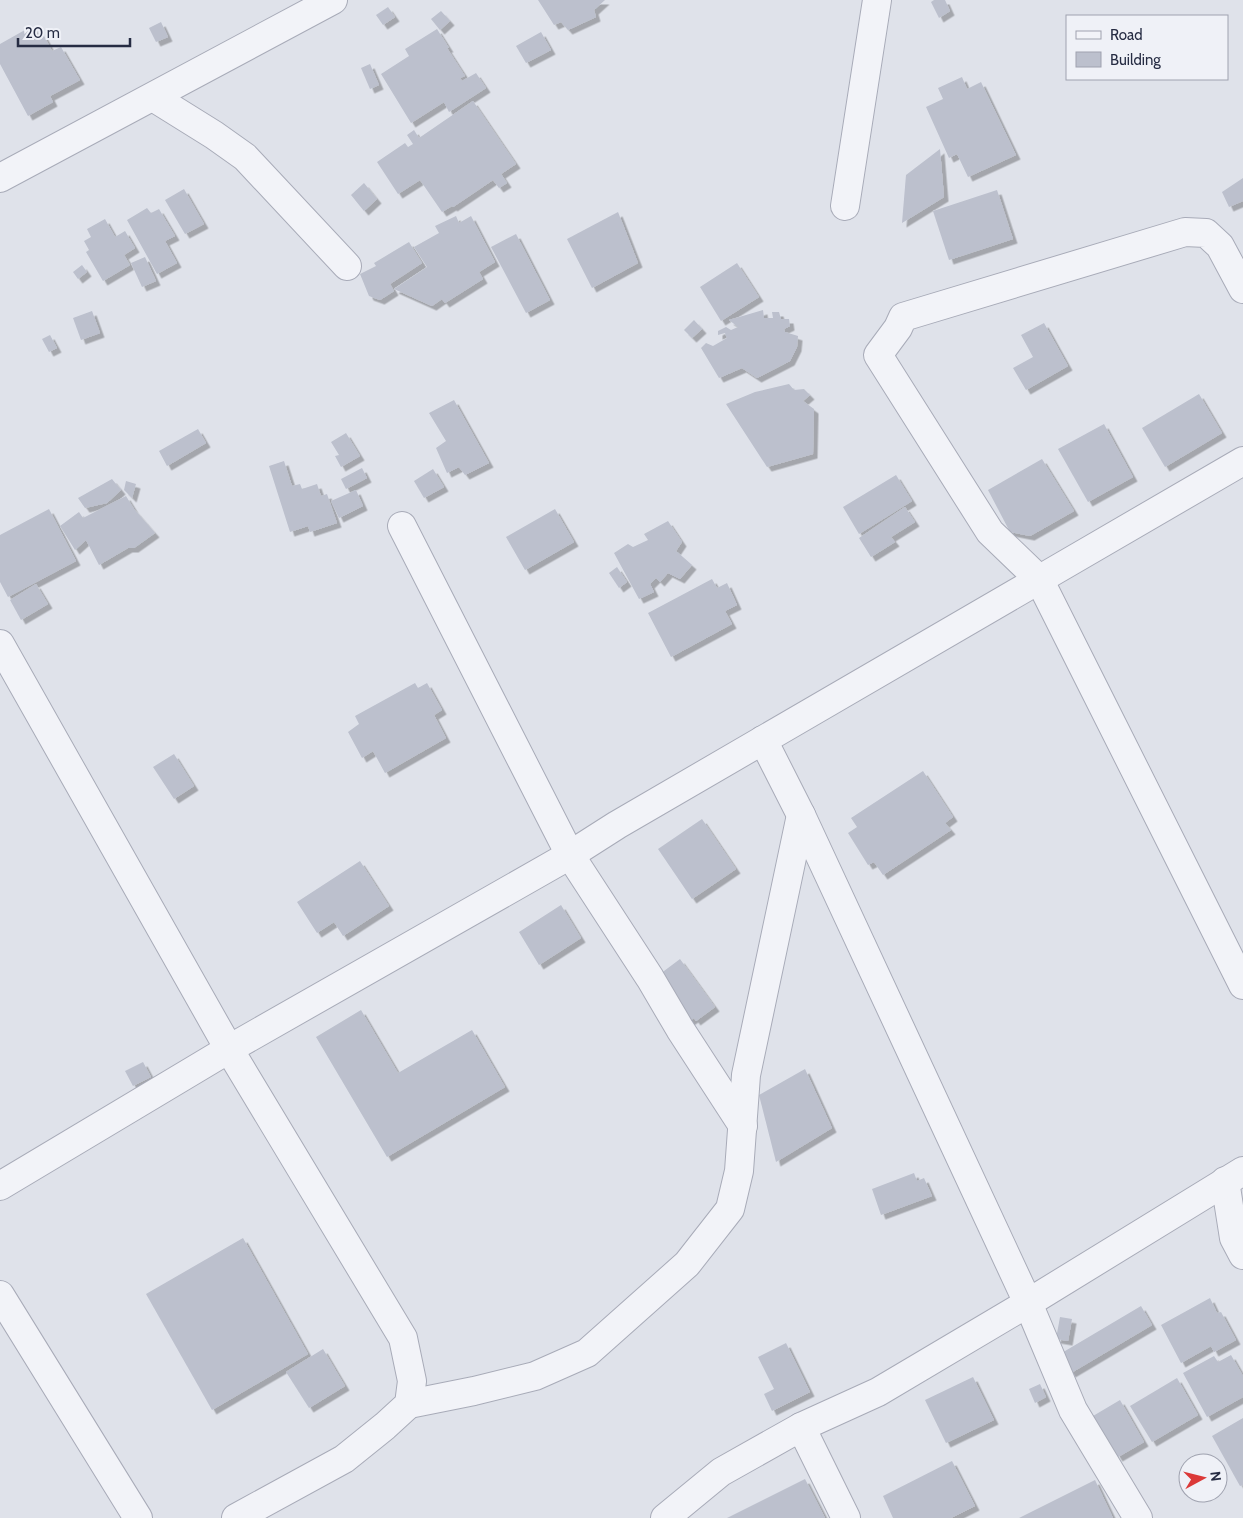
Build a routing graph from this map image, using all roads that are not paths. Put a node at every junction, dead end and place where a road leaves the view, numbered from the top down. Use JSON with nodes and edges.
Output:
{"nodes":[{"id":1,"x":333,"y":0,"type":"edge"},
{"id":2,"x":877,"y":0,"type":"edge"},
{"id":3,"x":152,"y":96,"type":"junction"},
{"id":4,"x":0,"y":178,"type":"edge"},
{"id":5,"x":844,"y":206,"type":"dead end"},
{"id":6,"x":347,"y":266,"type":"dead end"},
{"id":7,"x":1243,"y":289,"type":"edge"},
{"id":8,"x":1243,"y":461,"type":"edge"},
{"id":9,"x":402,"y":526,"type":"dead end"},
{"id":10,"x":1039,"y":579,"type":"junction"},
{"id":11,"x":0,"y":644,"type":"edge"},
{"id":12,"x":763,"y":740,"type":"junction"},
{"id":13,"x":802,"y":815,"type":"junction"},
{"id":14,"x":570,"y":855,"type":"junction"},
{"id":15,"x":1243,"y":985,"type":"edge"},
{"id":16,"x":229,"y":1049,"type":"junction"},
{"id":17,"x":743,"y":1126,"type":"junction"},
{"id":18,"x":1234,"y":1176,"type":"edge"},
{"id":19,"x":0,"y":1186,"type":"edge"},
{"id":20,"x":1243,"y":1255,"type":"edge"},
{"id":21,"x":0,"y":1295,"type":"edge"},
{"id":22,"x":1028,"y":1302,"type":"junction"},
{"id":23,"x":409,"y":1404,"type":"junction"},
{"id":24,"x":802,"y":1427,"type":"junction"},
{"id":25,"x":138,"y":1518,"type":"edge"},
{"id":26,"x":236,"y":1518,"type":"edge"},
{"id":27,"x":665,"y":1518,"type":"edge"},
{"id":28,"x":846,"y":1518,"type":"edge"},
{"id":29,"x":1138,"y":1518,"type":"edge"}],
"edges":[{"from":1,"to":3,"type":"street"},
{"from":2,"to":5,"type":"street"},
{"from":3,"to":4,"type":"street"},
{"from":3,"to":6,"type":"street"},
{"from":7,"to":10,"type":"street"},
{"from":8,"to":10,"type":"street"},
{"from":9,"to":14,"type":"street"},
{"from":10,"to":12,"type":"street"},
{"from":10,"to":15,"type":"street"},
{"from":11,"to":16,"type":"street"},
{"from":12,"to":13,"type":"street"},
{"from":12,"to":14,"type":"street"},
{"from":13,"to":17,"type":"street"},
{"from":13,"to":22,"type":"street"},
{"from":14,"to":16,"type":"street"},
{"from":14,"to":17,"type":"street"},
{"from":16,"to":19,"type":"street"},
{"from":16,"to":23,"type":"street"},
{"from":17,"to":23,"type":"street"},
{"from":18,"to":20,"type":"street"},
{"from":18,"to":22,"type":"street"},
{"from":21,"to":25,"type":"street"},
{"from":22,"to":24,"type":"street"},
{"from":22,"to":29,"type":"street"},
{"from":23,"to":26,"type":"street"},
{"from":24,"to":27,"type":"street"},
{"from":24,"to":28,"type":"street"}]}
